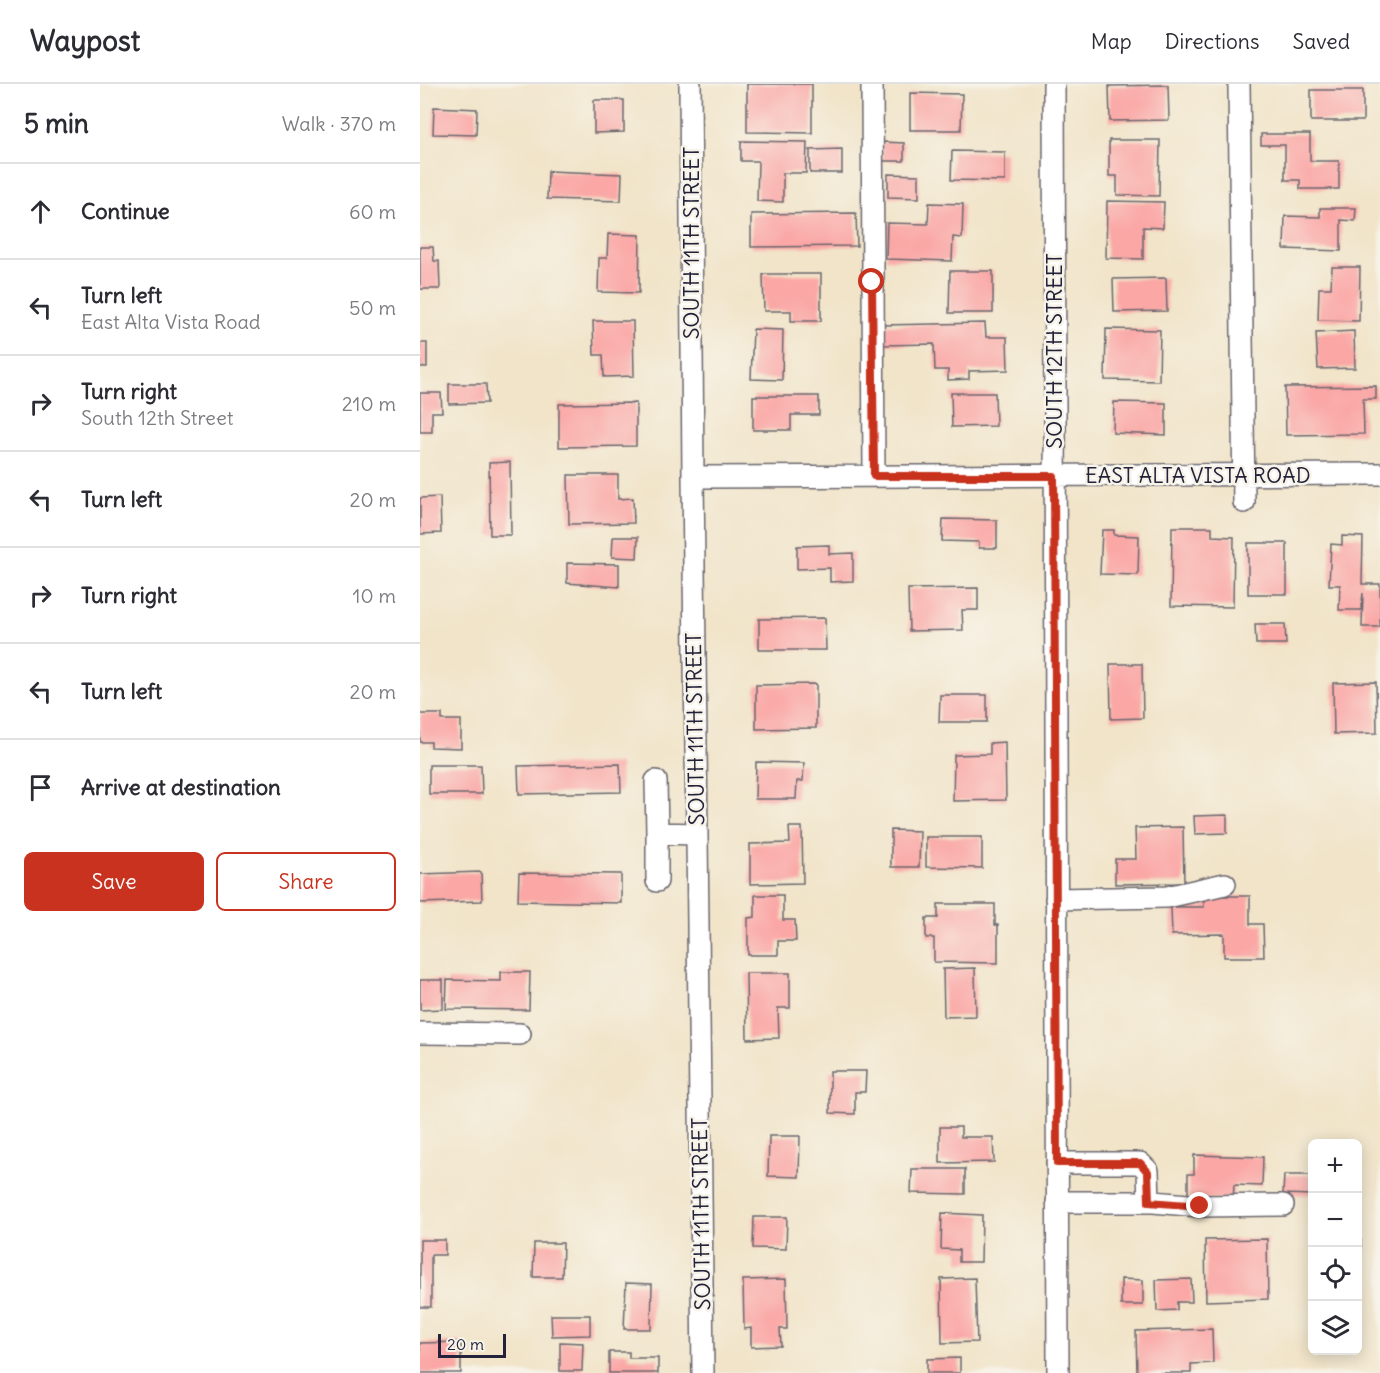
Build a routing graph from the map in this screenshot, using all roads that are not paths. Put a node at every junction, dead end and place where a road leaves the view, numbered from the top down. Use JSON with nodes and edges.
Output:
{"nodes":[{"id":1,"x":690,"y":84,"type":"edge"},
{"id":2,"x":872,"y":84,"type":"edge"},
{"id":3,"x":1054,"y":84,"type":"edge"},
{"id":4,"x":1239,"y":84,"type":"edge"},
{"id":5,"x":1380,"y":474,"type":"edge"},
{"id":6,"x":1244,"y":475,"type":"junction"},
{"id":7,"x":874,"y":476,"type":"junction"},
{"id":8,"x":1054,"y":476,"type":"junction"},
{"id":9,"x":693,"y":477,"type":"junction"},
{"id":10,"x":1244,"y":502,"type":"dead end"},
{"id":11,"x":656,"y":781,"type":"dead end"},
{"id":12,"x":657,"y":833,"type":"junction"},
{"id":13,"x":697,"y":834,"type":"junction"},
{"id":14,"x":657,"y":881,"type":"dead end"},
{"id":15,"x":1225,"y":884,"type":"dead end"},
{"id":16,"x":1056,"y":899,"type":"junction"},
{"id":17,"x":420,"y":1033,"type":"edge"},
{"id":18,"x":520,"y":1034,"type":"dead end"},
{"id":19,"x":1057,"y":1163,"type":"junction"},
{"id":20,"x":1057,"y":1202,"type":"junction"},
{"id":21,"x":1149,"y":1202,"type":"junction"},
{"id":22,"x":1283,"y":1205,"type":"dead end"},
{"id":23,"x":703,"y":1373,"type":"edge"},
{"id":24,"x":1058,"y":1373,"type":"edge"}],
"edges":[{"from":1,"to":9,"type":"street","name":"SOUTH 11TH STREET"},
{"from":2,"to":7,"type":"street"},
{"from":3,"to":8,"type":"street","name":"SOUTH 12TH STREET"},
{"from":4,"to":6,"type":"street"},
{"from":5,"to":6,"type":"street","name":"EAST ALTA VISTA ROAD"},
{"from":6,"to":8,"type":"street","name":"EAST ALTA VISTA ROAD"},
{"from":6,"to":10,"type":"street"},
{"from":7,"to":8,"type":"street","name":"EAST ALTA VISTA ROAD"},
{"from":7,"to":9,"type":"street","name":"EAST ALTA VISTA ROAD"},
{"from":8,"to":16,"type":"street","name":"SOUTH 12TH STREET"},
{"from":9,"to":13,"type":"street","name":"SOUTH 11TH STREET"},
{"from":11,"to":12,"type":"street"},
{"from":12,"to":13,"type":"street"},
{"from":12,"to":14,"type":"street"},
{"from":13,"to":23,"type":"street","name":"SOUTH 11TH STREET"},
{"from":15,"to":16,"type":"street"},
{"from":16,"to":19,"type":"street","name":"SOUTH 12TH STREET"},
{"from":17,"to":18,"type":"street"},
{"from":19,"to":20,"type":"street","name":"SOUTH 12TH STREET"},
{"from":19,"to":21,"type":"street"},
{"from":20,"to":21,"type":"street"},
{"from":20,"to":24,"type":"street","name":"SOUTH 12TH STREET"},
{"from":21,"to":22,"type":"street"}]}
